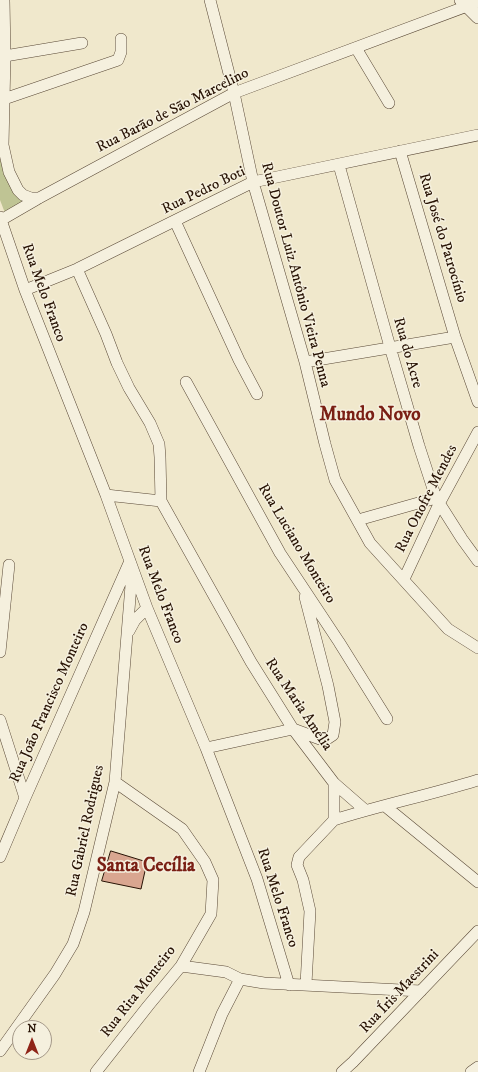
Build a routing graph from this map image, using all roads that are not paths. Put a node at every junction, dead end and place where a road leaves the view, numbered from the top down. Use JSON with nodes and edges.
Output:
{"nodes":[{"id":1,"x":4,"y":0,"type":"edge"},
{"id":2,"x":210,"y":0,"type":"edge"},
{"id":3,"x":469,"y":3,"type":"edge"},
{"id":4,"x":478,"y":17,"type":"edge"},
{"id":5,"x":121,"y":39,"type":"dead end"},
{"id":6,"x":82,"y":43,"type":"dead end"},
{"id":7,"x":356,"y":48,"type":"junction"},
{"id":8,"x":5,"y":56,"type":"junction"},
{"id":9,"x":234,"y":93,"type":"junction"},
{"id":10,"x":4,"y":99,"type":"junction"},
{"id":11,"x":389,"y":103,"type":"dead end"},
{"id":12,"x":478,"y":135,"type":"edge"},
{"id":13,"x":1,"y":147,"type":"edge"},
{"id":14,"x":400,"y":151,"type":"junction"},
{"id":15,"x":339,"y":165,"type":"junction"},
{"id":16,"x":253,"y":182,"type":"junction"},
{"id":17,"x":39,"y":198,"type":"junction"},
{"id":18,"x":0,"y":218,"type":"edge"},
{"id":19,"x":175,"y":221,"type":"junction"},
{"id":20,"x":77,"y":269,"type":"junction"},
{"id":21,"x":25,"y":290,"type":"junction"},
{"id":22,"x":455,"y":337,"type":"junction"},
{"id":23,"x":390,"y":347,"type":"junction"},
{"id":24,"x":304,"y":362,"type":"junction"},
{"id":25,"x":186,"y":382,"type":"dead end"},
{"id":26,"x":257,"y":394,"type":"dead end"},
{"id":27,"x":478,"y":402,"type":"edge"},
{"id":28,"x":478,"y":432,"type":"edge"},
{"id":29,"x":106,"y":495,"type":"junction"},
{"id":30,"x":161,"y":501,"type":"junction"},
{"id":31,"x":438,"y":501,"type":"junction"},
{"id":32,"x":358,"y":520,"type":"junction"},
{"id":33,"x":478,"y":561,"type":"edge"},
{"id":34,"x":9,"y":565,"type":"dead end"},
{"id":35,"x":131,"y":565,"type":"junction"},
{"id":36,"x":404,"y":580,"type":"junction"},
{"id":37,"x":303,"y":588,"type":"junction"},
{"id":38,"x":147,"y":608,"type":"junction"},
{"id":39,"x":126,"y":637,"type":"junction"},
{"id":40,"x":478,"y":648,"type":"edge"},
{"id":41,"x":0,"y":652,"type":"edge"},
{"id":42,"x":387,"y":719,"type":"dead end"},
{"id":43,"x":0,"y":720,"type":"edge"},
{"id":44,"x":293,"y":729,"type":"junction"},
{"id":45,"x":206,"y":748,"type":"junction"},
{"id":46,"x":478,"y":780,"type":"edge"},
{"id":47,"x":115,"y":782,"type":"junction"},
{"id":48,"x":334,"y":783,"type":"junction"},
{"id":49,"x":25,"y":798,"type":"junction"},
{"id":50,"x":385,"y":806,"type":"junction"},
{"id":51,"x":365,"y":810,"type":"junction"},
{"id":52,"x":334,"y":820,"type":"junction"},
{"id":53,"x":0,"y":857,"type":"edge"},
{"id":54,"x":478,"y":882,"type":"edge"},
{"id":55,"x":478,"y":931,"type":"edge"},
{"id":56,"x":181,"y":966,"type":"junction"},
{"id":57,"x":240,"y":979,"type":"junction"},
{"id":58,"x":306,"y":984,"type":"junction"},
{"id":59,"x":289,"y":985,"type":"junction"},
{"id":60,"x":421,"y":991,"type":"junction"},
{"id":61,"x":0,"y":1051,"type":"edge"},
{"id":62,"x":478,"y":1067,"type":"edge"},
{"id":63,"x":96,"y":1072,"type":"edge"},
{"id":64,"x":199,"y":1072,"type":"edge"},
{"id":65,"x":342,"y":1072,"type":"edge"},
{"id":66,"x":471,"y":1072,"type":"edge"}],
"edges":[{"from":1,"to":8,"type":"street"},
{"from":2,"to":9,"type":"street","name":"Rua Doutor Luiz Antônio Vieira Penna"},
{"from":3,"to":4,"type":"street"},
{"from":3,"to":7,"type":"street","name":"Rua Barão de São Marcelino"},
{"from":5,"to":10,"type":"street"},
{"from":6,"to":8,"type":"street"},
{"from":7,"to":9,"type":"street","name":"Rua Barão de São Marcelino"},
{"from":7,"to":11,"type":"street"},
{"from":8,"to":10,"type":"street"},
{"from":9,"to":16,"type":"street","name":"Rua Doutor Luiz Antônio Vieira Penna"},
{"from":9,"to":17,"type":"street","name":"Rua Barão de São Marcelino"},
{"from":10,"to":13,"type":"street"},
{"from":12,"to":14,"type":"street","name":"Rua Pedro Boti"},
{"from":13,"to":17,"type":"street"},
{"from":14,"to":15,"type":"street","name":"Rua Pedro Boti"},
{"from":14,"to":22,"type":"street","name":"Rua José do Patrocínio"},
{"from":15,"to":16,"type":"street","name":"Rua Pedro Boti"},
{"from":15,"to":23,"type":"street","name":"Rua do Acre"},
{"from":16,"to":19,"type":"street","name":"Rua Pedro Boti"},
{"from":16,"to":24,"type":"street","name":"Rua Doutor Luiz Antônio Vieira Penna"},
{"from":17,"to":18,"type":"street","name":"Rua Barão de São Marcelino"},
{"from":18,"to":21,"type":"street","name":"Rua Melo Franco"},
{"from":19,"to":20,"type":"street","name":"Rua Pedro Boti"},
{"from":19,"to":26,"type":"street"},
{"from":20,"to":21,"type":"street","name":"Rua Pedro Boti"},
{"from":20,"to":30,"type":"street"},
{"from":21,"to":29,"type":"street","name":"Rua Melo Franco"},
{"from":22,"to":23,"type":"street"},
{"from":22,"to":27,"type":"street","name":"Rua José do Patrocínio"},
{"from":23,"to":24,"type":"street"},
{"from":23,"to":31,"type":"street","name":"Rua do Acre"},
{"from":24,"to":32,"type":"street","name":"Rua Doutor Luiz Antônio Vieira Penna"},
{"from":25,"to":37,"type":"street","name":"Rua Luciano Monteiro"},
{"from":28,"to":31,"type":"street","name":"Rua Onofre Mendes"},
{"from":29,"to":30,"type":"street"},
{"from":29,"to":35,"type":"street","name":"Rua Melo Franco"},
{"from":30,"to":44,"type":"street","name":"Rua Maria Amélia"},
{"from":31,"to":32,"type":"street"},
{"from":31,"to":33,"type":"street","name":"Rua do Acre"},
{"from":31,"to":36,"type":"street","name":"Rua Onofre Mendes"},
{"from":32,"to":36,"type":"street","name":"Rua Doutor Luiz Antônio Vieira Penna"},
{"from":34,"to":41,"type":"street"},
{"from":35,"to":38,"type":"street","name":"Rua Melo Franco"},
{"from":35,"to":39,"type":"street","name":"Rua Gabriel Rodrigues"},
{"from":35,"to":49,"type":"street","name":"Rua João Francisco Monteiro"},
{"from":36,"to":40,"type":"street","name":"Rua Doutor Luiz Antônio Vieira Penna"},
{"from":37,"to":42,"type":"street","name":"Rua Luciano Monteiro"},
{"from":37,"to":44,"type":"street"},
{"from":38,"to":39,"type":"street"},
{"from":38,"to":45,"type":"street","name":"Rua Melo Franco"},
{"from":39,"to":47,"type":"street","name":"Rua Gabriel Rodrigues"},
{"from":43,"to":49,"type":"street"},
{"from":44,"to":45,"type":"street"},
{"from":44,"to":48,"type":"street","name":"Rua Maria Amélia"},
{"from":45,"to":59,"type":"street","name":"Rua Melo Franco"},
{"from":46,"to":50,"type":"street"},
{"from":47,"to":56,"type":"street","name":"Rua Rita Monteiro"},
{"from":47,"to":61,"type":"street","name":"Rua Gabriel Rodrigues"},
{"from":48,"to":51,"type":"street","name":"Rua Maria Amélia"},
{"from":48,"to":52,"type":"street"},
{"from":49,"to":53,"type":"street","name":"Rua João Francisco Monteiro"},
{"from":50,"to":51,"type":"street"},
{"from":50,"to":54,"type":"street"},
{"from":51,"to":52,"type":"street"},
{"from":52,"to":58,"type":"street"},
{"from":55,"to":60,"type":"street","name":"Rua Íris Maestrini"},
{"from":56,"to":57,"type":"street"},
{"from":56,"to":63,"type":"street","name":"Rua Rita Monteiro"},
{"from":57,"to":59,"type":"street"},
{"from":57,"to":64,"type":"street"},
{"from":58,"to":59,"type":"street"},
{"from":58,"to":60,"type":"street"},
{"from":60,"to":65,"type":"street","name":"Rua Íris Maestrini"},
{"from":62,"to":66,"type":"street"}]}
